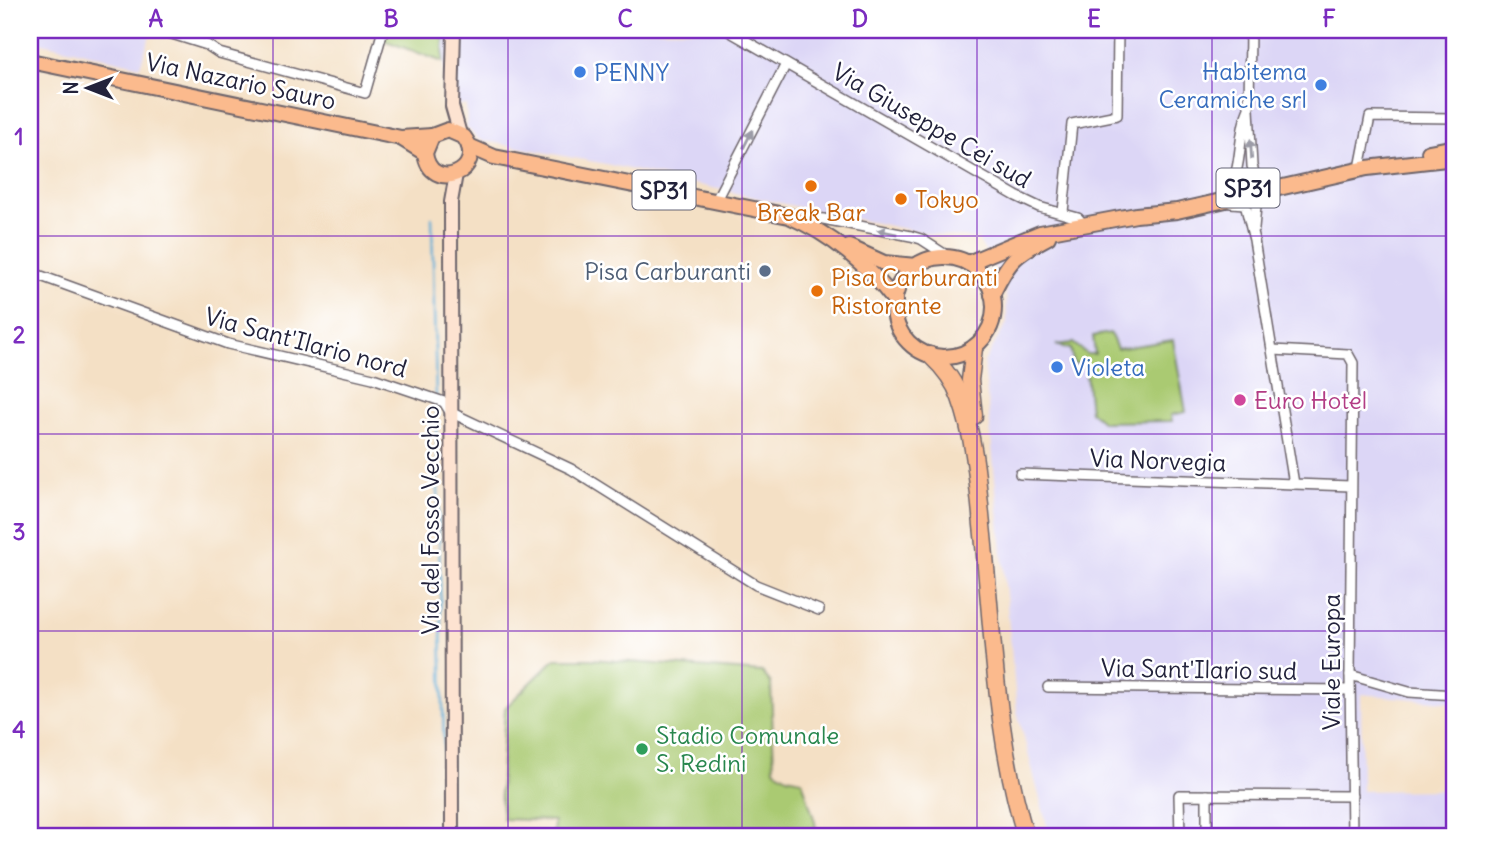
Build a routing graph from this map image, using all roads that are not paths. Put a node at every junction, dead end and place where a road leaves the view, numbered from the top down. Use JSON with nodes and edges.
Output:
{"nodes":[{"id":1,"x":159,"y":30,"type":"edge"},
{"id":2,"x":383,"y":30,"type":"edge"},
{"id":3,"x":454,"y":30,"type":"edge"},
{"id":4,"x":727,"y":30,"type":"edge"},
{"id":5,"x":1118,"y":30,"type":"edge"},
{"id":6,"x":1250,"y":30,"type":"edge"},
{"id":7,"x":1452,"y":30,"type":"edge"},
{"id":8,"x":741,"y":33,"type":"edge"},
{"id":9,"x":1455,"y":42,"type":"edge"},
{"id":10,"x":30,"y":61,"type":"edge"},
{"id":11,"x":786,"y":64,"type":"junction"},
{"id":12,"x":452,"y":106,"type":"junction"},
{"id":13,"x":1249,"y":109,"type":"junction"},
{"id":14,"x":1455,"y":118,"type":"edge"},
{"id":15,"x":437,"y":133,"type":"junction"},
{"id":16,"x":401,"y":138,"type":"junction"},
{"id":17,"x":465,"y":140,"type":"junction"},
{"id":18,"x":1455,"y":147,"type":"edge"},
{"id":19,"x":425,"y":153,"type":"junction"},
{"id":20,"x":494,"y":157,"type":"junction"},
{"id":21,"x":1455,"y":158,"type":"edge"},
{"id":22,"x":469,"y":162,"type":"junction"},
{"id":23,"x":1361,"y":163,"type":"junction"},
{"id":24,"x":438,"y":174,"type":"junction"},
{"id":25,"x":456,"y":174,"type":"junction"},
{"id":26,"x":1265,"y":188,"type":"junction"},
{"id":27,"x":1224,"y":193,"type":"junction"},
{"id":28,"x":716,"y":200,"type":"junction"},
{"id":29,"x":451,"y":202,"type":"junction"},
{"id":30,"x":1196,"y":206,"type":"junction"},
{"id":31,"x":1063,"y":212,"type":"junction"},
{"id":32,"x":1136,"y":215,"type":"junction"},
{"id":33,"x":789,"y":216,"type":"junction"},
{"id":34,"x":1084,"y":225,"type":"junction"},
{"id":35,"x":1059,"y":231,"type":"junction"},
{"id":36,"x":829,"y":237,"type":"junction"},
{"id":37,"x":1254,"y":240,"type":"junction"},
{"id":38,"x":949,"y":257,"type":"junction"},
{"id":39,"x":968,"y":263,"type":"junction"},
{"id":40,"x":916,"y":266,"type":"junction"},
{"id":41,"x":30,"y":272,"type":"edge"},
{"id":42,"x":992,"y":295,"type":"junction"},
{"id":43,"x":895,"y":301,"type":"junction"},
{"id":44,"x":974,"y":348,"type":"junction"},
{"id":45,"x":1273,"y":350,"type":"junction"},
{"id":46,"x":930,"y":355,"type":"junction"},
{"id":47,"x":447,"y":407,"type":"junction"},
{"id":48,"x":1020,"y":474,"type":"dead end"},
{"id":49,"x":1294,"y":484,"type":"junction"},
{"id":50,"x":1351,"y":486,"type":"junction"},
{"id":51,"x":819,"y":610,"type":"dead end"},
{"id":52,"x":1350,"y":676,"type":"junction"},
{"id":53,"x":1048,"y":687,"type":"dead end"},
{"id":54,"x":1350,"y":690,"type":"junction"},
{"id":55,"x":1455,"y":695,"type":"edge"},
{"id":56,"x":1207,"y":795,"type":"junction"},
{"id":57,"x":1352,"y":796,"type":"junction"},
{"id":58,"x":452,"y":837,"type":"edge"},
{"id":59,"x":1026,"y":837,"type":"edge"},
{"id":60,"x":1031,"y":837,"type":"edge"},
{"id":61,"x":1180,"y":837,"type":"edge"},
{"id":62,"x":1207,"y":837,"type":"edge"},
{"id":63,"x":1352,"y":837,"type":"edge"}],
"edges":[{"from":1,"to":2,"type":"street"},
{"from":3,"to":12,"type":"street"},
{"from":4,"to":8,"type":"street","name":"Via Giuseppe Cei sud"},
{"from":5,"to":31,"type":"street"},
{"from":6,"to":13,"type":"street"},
{"from":7,"to":9,"type":"street"},
{"from":8,"to":11,"type":"street","name":"Via Giuseppe Cei sud"},
{"from":10,"to":16,"type":"main road","name":"Via Nazario Sauro","number":"SP31"},
{"from":28,"to":11,"type":"street","one_way":true},
{"from":11,"to":31,"type":"street","name":"Via Giuseppe Cei sud"},
{"from":12,"to":15,"type":"street"},
{"from":12,"to":17,"type":"street"},
{"from":26,"to":13,"type":"street","one_way":true},
{"from":13,"to":27,"type":"street"},
{"from":14,"to":23,"type":"street"},
{"from":15,"to":16,"type":"main road","name":"Via Nazario Sauro","number":"SP31"},
{"from":15,"to":17,"type":"main road","name":"Via Nazario Sauro","number":"SP31"},
{"from":15,"to":19,"type":"main road"},
{"from":16,"to":19,"type":"main road","name":"Via Nazario Sauro","number":"SP31"},
{"from":17,"to":20,"type":"main road","name":"Via Nazario Sauro","number":"SP31"},
{"from":17,"to":22,"type":"main road"},
{"from":18,"to":23,"type":"main road","number":"SP31"},
{"from":19,"to":24,"type":"main road","name":"Via Nazario Sauro","number":"SP31"},
{"from":20,"to":22,"type":"main road","name":"Via Nazario Sauro","number":"SP31"},
{"from":20,"to":28,"type":"main road","name":"Via Nazario Sauro","number":"SP31"},
{"from":21,"to":26,"type":"main road","number":"SP31"},
{"from":22,"to":25,"type":"main road"},
{"from":23,"to":26,"type":"main road","number":"SP31"},
{"from":24,"to":25,"type":"main road"},
{"from":24,"to":29,"type":"street","name":"Via del Fosso Vecchio"},
{"from":25,"to":29,"type":"street","name":"Via del Fosso Vecchio"},
{"from":26,"to":27,"type":"main road","number":"SP31"},
{"from":26,"to":30,"type":"main road","number":"SP31"},
{"from":26,"to":37,"type":"street"},
{"from":27,"to":32,"type":"main road","number":"SP31"},
{"from":28,"to":33,"type":"main road","name":"Via Nazario Sauro","number":"SP31"},
{"from":29,"to":47,"type":"street","name":"Via del Fosso Vecchio"},
{"from":30,"to":32,"type":"main road","number":"SP31"},
{"from":30,"to":37,"type":"street"},
{"from":31,"to":34,"type":"street","name":"Via Giuseppe Cei sud"},
{"from":32,"to":34,"type":"main road","number":"SP31"},
{"from":33,"to":36,"type":"main road","name":"Via Nazario Sauro","number":"SP31"},
{"from":38,"to":33,"type":"street","name":"Via Nazario Sauro","one_way":true},
{"from":34,"to":35,"type":"main road","number":"SP31"},
{"from":35,"to":39,"type":"main road","number":"SP31"},
{"from":35,"to":42,"type":"main road"},
{"from":36,"to":40,"type":"main road","name":"Via Nazario Sauro"},
{"from":36,"to":43,"type":"main road","name":"Via Nazario Sauro","number":"SP31"},
{"from":37,"to":45,"type":"street"},
{"from":38,"to":39,"type":"main road","name":"Via Nazario Sauro"},
{"from":38,"to":40,"type":"main road","name":"Via Nazario Sauro"},
{"from":39,"to":42,"type":"main road"},
{"from":40,"to":43,"type":"main road"},
{"from":41,"to":47,"type":"street","name":"Via Sant'Ilario nord"},
{"from":42,"to":44,"type":"main road"},
{"from":43,"to":46,"type":"main road","name":"Via Nazario Sauro","number":"SP31"},
{"from":44,"to":46,"type":"main road"},
{"from":44,"to":60,"type":"highway"},
{"from":45,"to":49,"type":"street"},
{"from":45,"to":50,"type":"street","name":"Viale Europa"},
{"from":46,"to":59,"type":"highway"},
{"from":47,"to":51,"type":"street","name":"Via Sant'Ilario nord"},
{"from":47,"to":58,"type":"street","name":"Via del Fosso Vecchio"},
{"from":48,"to":49,"type":"street","name":"Via Norvegia"},
{"from":49,"to":50,"type":"street"},
{"from":50,"to":52,"type":"street","name":"Viale Europa"},
{"from":52,"to":54,"type":"street","name":"Viale Europa"},
{"from":52,"to":55,"type":"street"},
{"from":53,"to":54,"type":"street","name":"Via Sant'Ilario sud"},
{"from":54,"to":57,"type":"street","name":"Viale Europa"},
{"from":56,"to":57,"type":"street"},
{"from":56,"to":61,"type":"street"},
{"from":56,"to":62,"type":"street"},
{"from":57,"to":63,"type":"street","name":"Viale Europa"}]}
